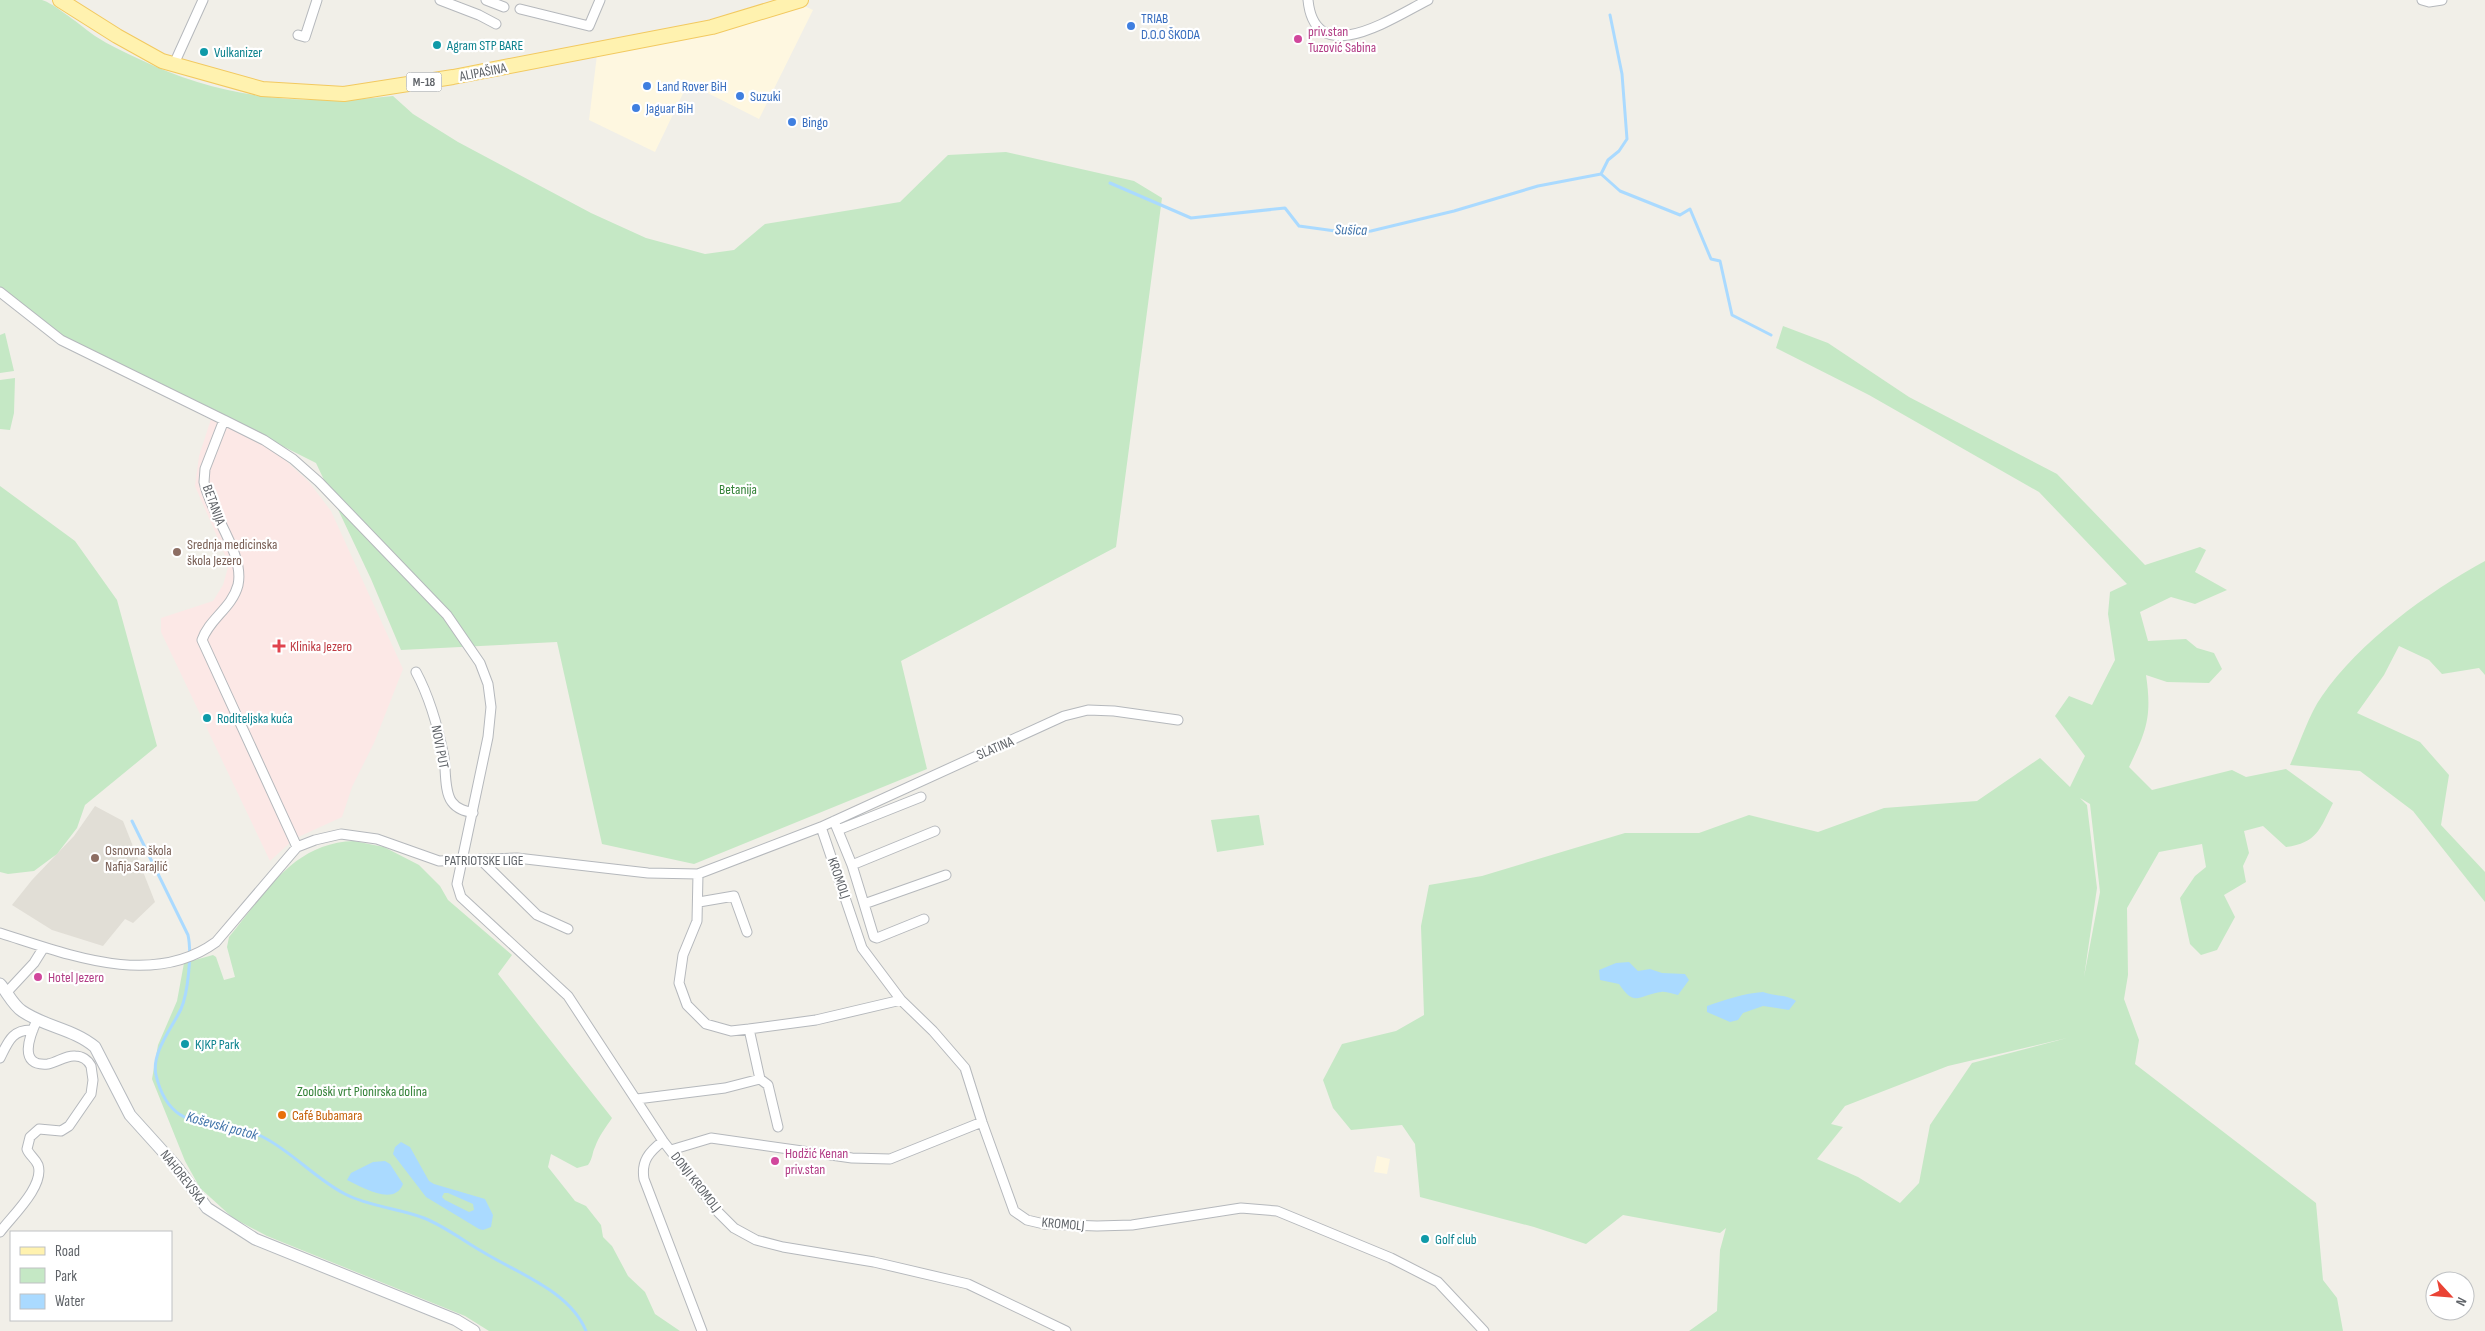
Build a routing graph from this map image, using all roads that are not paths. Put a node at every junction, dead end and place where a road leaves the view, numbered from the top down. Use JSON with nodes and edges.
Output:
{"nodes":[{"id":1,"x":60,"y":0,"type":"edge"},
{"id":2,"x":203,"y":0,"type":"edge"},
{"id":3,"x":317,"y":0,"type":"edge"},
{"id":4,"x":440,"y":0,"type":"edge"},
{"id":5,"x":486,"y":0,"type":"edge"},
{"id":6,"x":600,"y":0,"type":"edge"},
{"id":7,"x":801,"y":0,"type":"edge"},
{"id":8,"x":1308,"y":0,"type":"edge"},
{"id":9,"x":1428,"y":0,"type":"edge"},
{"id":10,"x":2422,"y":0,"type":"edge"},
{"id":11,"x":2442,"y":0,"type":"edge"},
{"id":12,"x":504,"y":7,"type":"dead end"},
{"id":13,"x":520,"y":9,"type":"dead end"},
{"id":14,"x":496,"y":24,"type":"dead end"},
{"id":15,"x":298,"y":35,"type":"dead end"},
{"id":16,"x":174,"y":64,"type":"junction"},
{"id":17,"x":0,"y":292,"type":"edge"},
{"id":18,"x":224,"y":420,"type":"junction"},
{"id":19,"x":416,"y":672,"type":"dead end"},
{"id":20,"x":1178,"y":720,"type":"dead end"},
{"id":21,"x":921,"y":797,"type":"dead end"},
{"id":22,"x":473,"y":813,"type":"junction"},
{"id":23,"x":834,"y":821,"type":"junction"},
{"id":24,"x":821,"y":827,"type":"junction"},
{"id":25,"x":838,"y":830,"type":"junction"},
{"id":26,"x":935,"y":831,"type":"dead end"},
{"id":27,"x":297,"y":847,"type":"junction"},
{"id":28,"x":480,"y":859,"type":"junction"},
{"id":29,"x":463,"y":860,"type":"junction"},
{"id":30,"x":852,"y":865,"type":"junction"},
{"id":31,"x":698,"y":874,"type":"junction"},
{"id":32,"x":946,"y":875,"type":"dead end"},
{"id":33,"x":699,"y":902,"type":"junction"},
{"id":34,"x":864,"y":904,"type":"junction"},
{"id":35,"x":924,"y":919,"type":"dead end"},
{"id":36,"x":568,"y":929,"type":"dead end"},
{"id":37,"x":747,"y":932,"type":"dead end"},
{"id":38,"x":4,"y":934,"type":"edge"},
{"id":39,"x":44,"y":947,"type":"junction"},
{"id":40,"x":3,"y":988,"type":"edge"},
{"id":41,"x":901,"y":1000,"type":"junction"},
{"id":42,"x":35,"y":1025,"type":"junction"},
{"id":43,"x":749,"y":1029,"type":"junction"},
{"id":44,"x":0,"y":1058,"type":"edge"},
{"id":45,"x":760,"y":1079,"type":"junction"},
{"id":46,"x":637,"y":1099,"type":"junction"},
{"id":47,"x":982,"y":1122,"type":"junction"},
{"id":48,"x":778,"y":1128,"type":"dead end"},
{"id":49,"x":663,"y":1141,"type":"junction"},
{"id":50,"x":671,"y":1150,"type":"junction"},
{"id":51,"x":0,"y":1232,"type":"edge"},
{"id":52,"x":474,"y":1331,"type":"edge"},
{"id":53,"x":702,"y":1331,"type":"edge"},
{"id":54,"x":1066,"y":1331,"type":"edge"},
{"id":55,"x":1484,"y":1331,"type":"edge"}],
"edges":[{"from":1,"to":16,"type":"main road","name":"ALIPAŠINA","number":"M-18"},
{"from":2,"to":16,"type":"street"},
{"from":3,"to":15,"type":"street"},
{"from":4,"to":14,"type":"street"},
{"from":5,"to":12,"type":"street"},
{"from":6,"to":13,"type":"street"},
{"from":7,"to":16,"type":"main road","name":"ALIPAŠINA","number":"M-18"},
{"from":8,"to":9,"type":"street"},
{"from":10,"to":11,"type":"street"},
{"from":17,"to":18,"type":"street"},
{"from":18,"to":22,"type":"street","name":"DONJI KROMOLJ"},
{"from":18,"to":27,"type":"street","name":"BETANIJA"},
{"from":19,"to":22,"type":"street","name":"NOVI PUT"},
{"from":20,"to":23,"type":"street","name":"SLATINA"},
{"from":21,"to":25,"type":"street"},
{"from":22,"to":29,"type":"street","name":"DONJI KROMOLJ"},
{"from":23,"to":24,"type":"street","name":"SLATINA"},
{"from":23,"to":25,"type":"street"},
{"from":24,"to":31,"type":"street","name":"PATRIOTSKE LIGE"},
{"from":24,"to":41,"type":"street","name":"KROMOLJ"},
{"from":25,"to":30,"type":"street"},
{"from":26,"to":30,"type":"street"},
{"from":27,"to":29,"type":"street","name":"PATRIOTSKE LIGE"},
{"from":27,"to":39,"type":"street"},
{"from":28,"to":29,"type":"street","name":"PATRIOTSKE LIGE"},
{"from":28,"to":31,"type":"street","name":"PATRIOTSKE LIGE"},
{"from":28,"to":36,"type":"street"},
{"from":29,"to":46,"type":"street","name":"DONJI KROMOLJ"},
{"from":30,"to":34,"type":"street"},
{"from":31,"to":33,"type":"street"},
{"from":32,"to":34,"type":"street"},
{"from":33,"to":37,"type":"street"},
{"from":33,"to":43,"type":"street"},
{"from":34,"to":35,"type":"street"},
{"from":38,"to":39,"type":"street"},
{"from":39,"to":40,"type":"street"},
{"from":40,"to":42,"type":"street","name":"NAHOREVSKA"},
{"from":41,"to":43,"type":"street"},
{"from":41,"to":47,"type":"street","name":"KROMOLJ"},
{"from":42,"to":44,"type":"street"},
{"from":42,"to":51,"type":"street"},
{"from":42,"to":52,"type":"street","name":"NAHOREVSKA"},
{"from":43,"to":45,"type":"street"},
{"from":45,"to":46,"type":"street"},
{"from":45,"to":48,"type":"street"},
{"from":46,"to":49,"type":"street","name":"DONJI KROMOLJ"},
{"from":47,"to":50,"type":"street"},
{"from":47,"to":55,"type":"street","name":"KROMOLJ"},
{"from":49,"to":50,"type":"street","name":"DONJI KROMOLJ"},
{"from":49,"to":53,"type":"street"},
{"from":50,"to":54,"type":"street","name":"DONJI KROMOLJ"}]}
